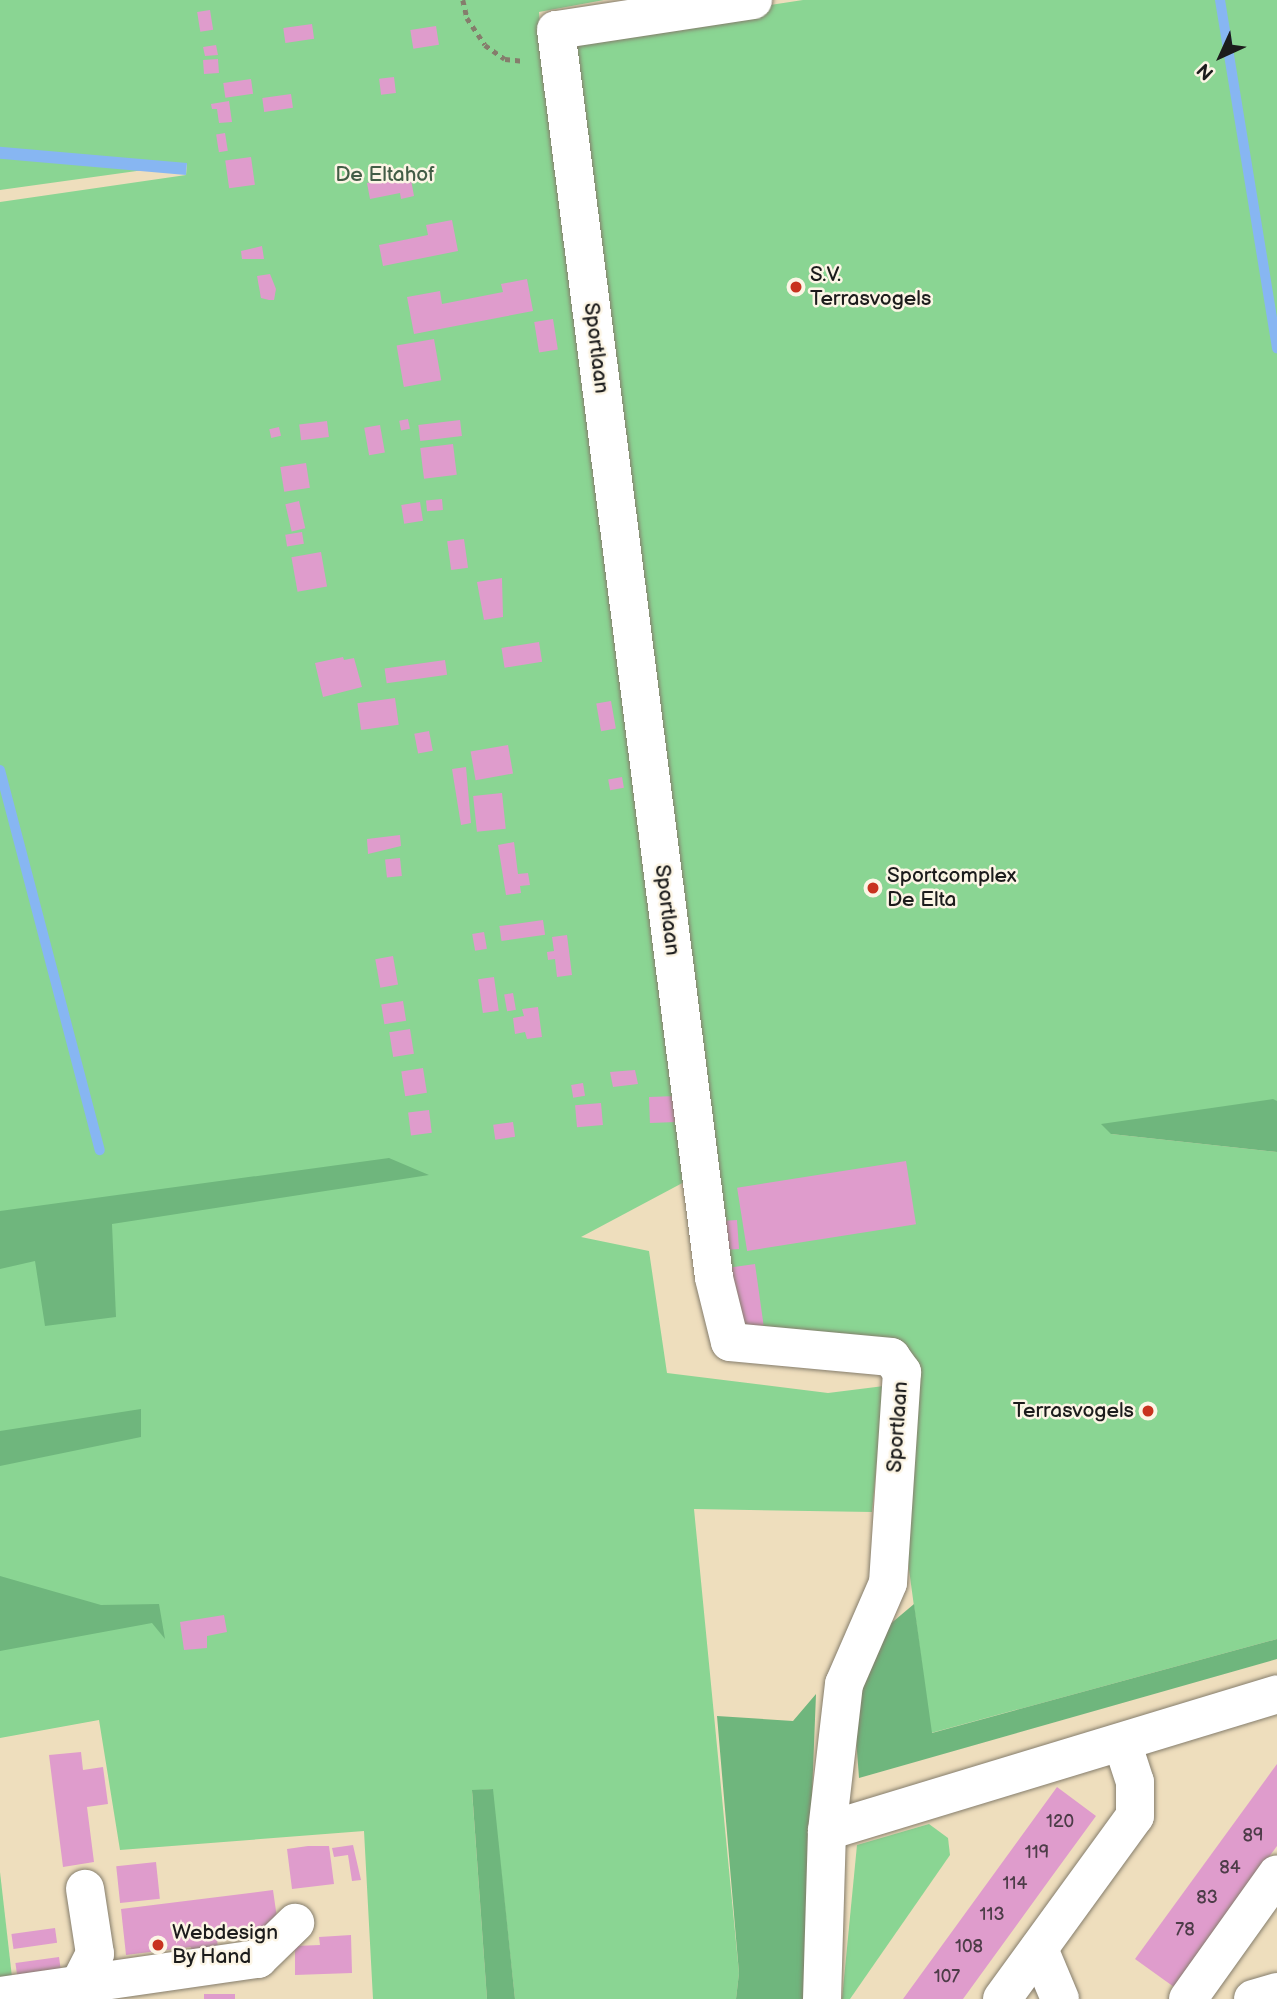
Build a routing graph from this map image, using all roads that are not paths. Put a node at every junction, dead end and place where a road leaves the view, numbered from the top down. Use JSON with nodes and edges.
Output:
{"nodes":[{"id":1,"x":753,"y":0,"type":"edge"},
{"id":2,"x":1277,"y":1694,"type":"edge"},
{"id":3,"x":1122,"y":1742,"type":"junction"},
{"id":4,"x":827,"y":1831,"type":"junction"},
{"id":5,"x":1277,"y":1874,"type":"edge"},
{"id":6,"x":85,"y":1889,"type":"dead end"},
{"id":7,"x":295,"y":1923,"type":"dead end"},
{"id":8,"x":1039,"y":1949,"type":"junction"},
{"id":9,"x":80,"y":1983,"type":"junction"},
{"id":10,"x":1277,"y":1992,"type":"edge"},
{"id":11,"x":0,"y":1996,"type":"edge"},
{"id":12,"x":822,"y":1999,"type":"edge"},
{"id":13,"x":1002,"y":1999,"type":"edge"},
{"id":14,"x":1060,"y":1999,"type":"edge"},
{"id":15,"x":1188,"y":1999,"type":"edge"},
{"id":16,"x":1253,"y":1999,"type":"edge"}],
"edges":[{"from":1,"to":4,"type":"street","name":"Sportlaan"},
{"from":2,"to":3,"type":"street"},
{"from":3,"to":4,"type":"street"},
{"from":3,"to":8,"type":"street"},
{"from":4,"to":12,"type":"street"},
{"from":5,"to":15,"type":"street"},
{"from":6,"to":9,"type":"street"},
{"from":7,"to":9,"type":"street"},
{"from":8,"to":13,"type":"street"},
{"from":8,"to":14,"type":"street"},
{"from":9,"to":11,"type":"street"},
{"from":10,"to":16,"type":"street"}]}
